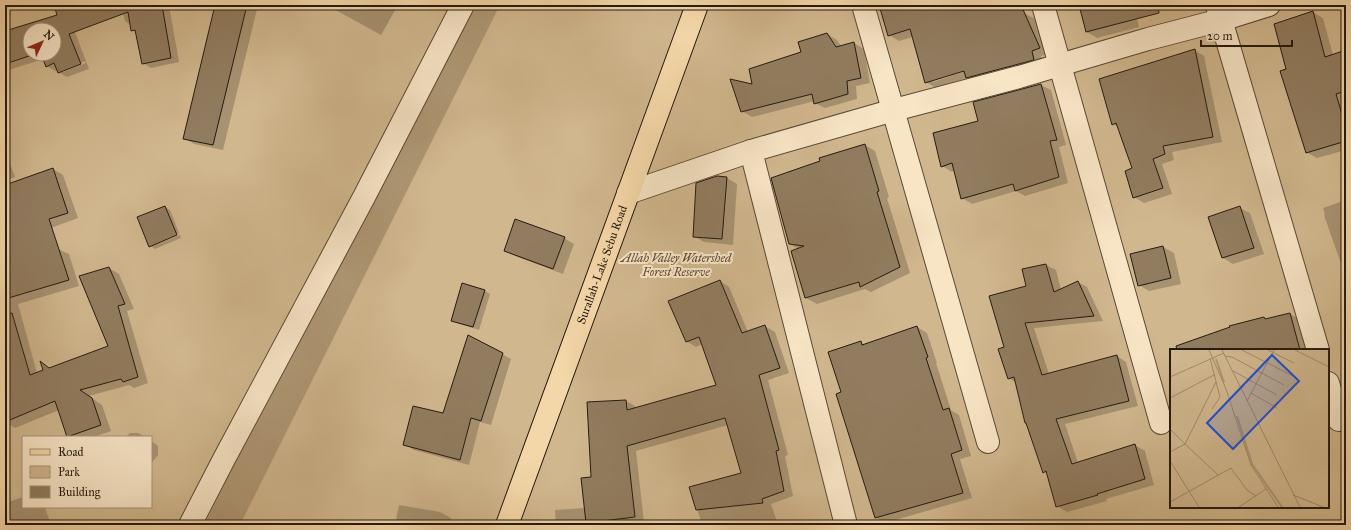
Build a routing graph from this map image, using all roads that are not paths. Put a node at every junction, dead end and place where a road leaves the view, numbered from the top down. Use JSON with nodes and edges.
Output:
{"nodes":[{"id":1,"x":463,"y":5,"type":"edge"},
{"id":2,"x":697,"y":5,"type":"edge"},
{"id":3,"x":863,"y":5,"type":"edge"},
{"id":4,"x":1043,"y":5,"type":"edge"},
{"id":5,"x":1269,"y":5,"type":"edge"},
{"id":6,"x":1219,"y":12,"type":"edge"},
{"id":7,"x":1060,"y":65,"type":"junction"},
{"id":8,"x":894,"y":110,"type":"junction"},
{"id":9,"x":751,"y":151,"type":"junction"},
{"id":10,"x":628,"y":193,"type":"junction"},
{"id":11,"x":1318,"y":349,"type":"edge"},
{"id":12,"x":1329,"y":386,"type":"edge"},
{"id":13,"x":1339,"y":420,"type":"dead end"},
{"id":14,"x":1161,"y":423,"type":"dead end"},
{"id":15,"x":988,"y":442,"type":"dead end"},
{"id":16,"x":190,"y":525,"type":"edge"},
{"id":17,"x":506,"y":525,"type":"edge"},
{"id":18,"x":846,"y":525,"type":"edge"}],
"edges":[{"from":1,"to":16,"type":"street"},
{"from":2,"to":10,"type":"main road","name":"Surallah-Lake Sebu Road"},
{"from":3,"to":8,"type":"street"},
{"from":4,"to":7,"type":"street"},
{"from":5,"to":6,"type":"street"},
{"from":6,"to":7,"type":"street"},
{"from":6,"to":11,"type":"street"},
{"from":7,"to":8,"type":"street"},
{"from":7,"to":14,"type":"street"},
{"from":8,"to":9,"type":"street"},
{"from":8,"to":15,"type":"street"},
{"from":9,"to":10,"type":"street"},
{"from":9,"to":18,"type":"street"},
{"from":10,"to":17,"type":"main road","name":"Surallah-Lake Sebu Road"},
{"from":12,"to":13,"type":"street"}]}
